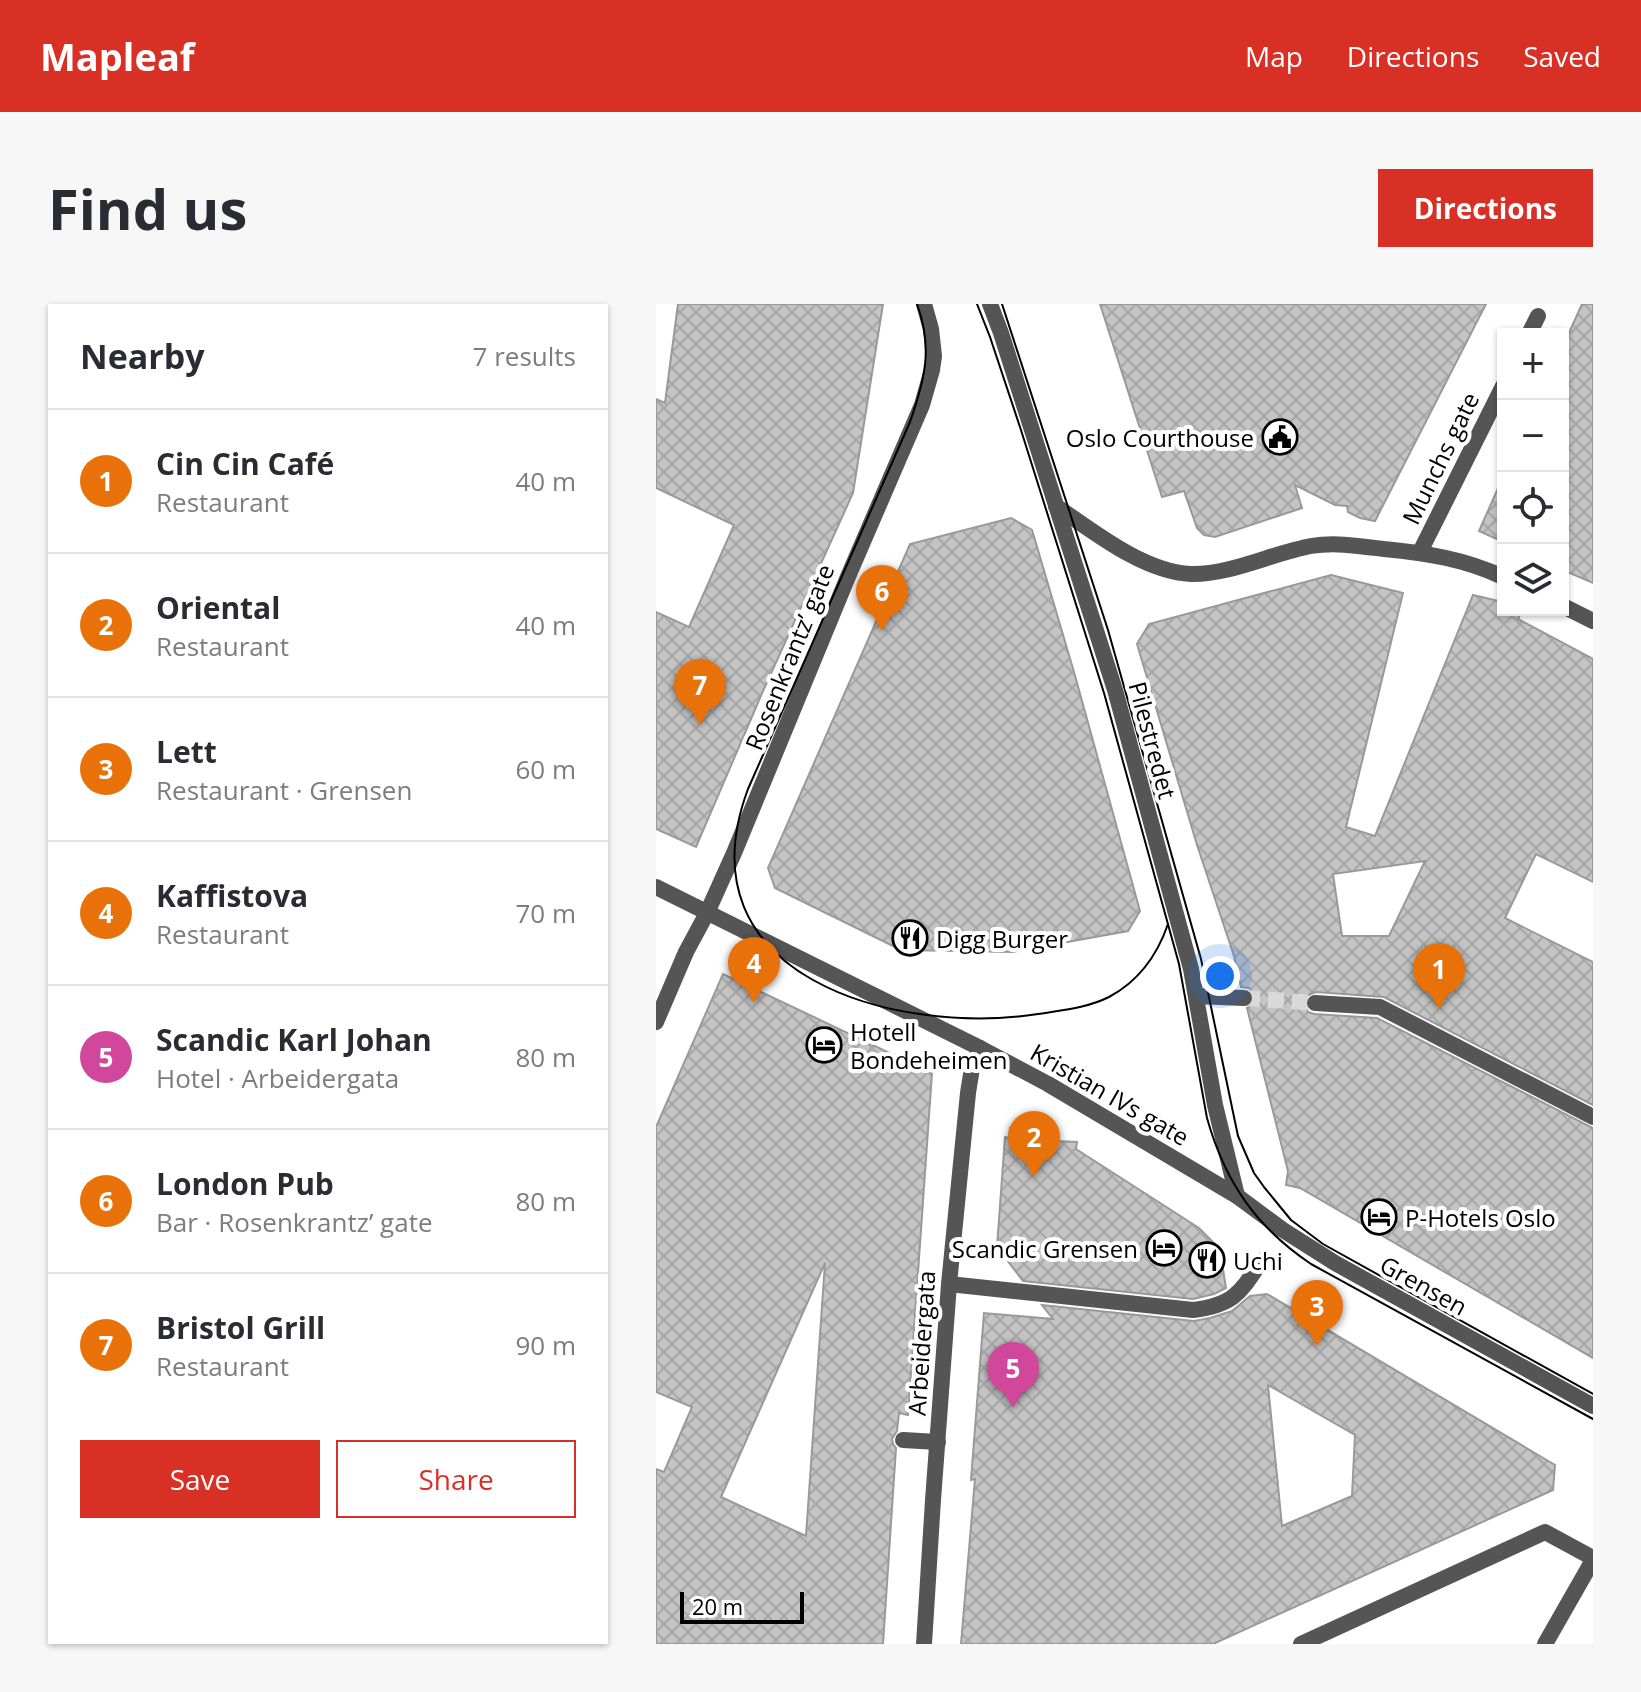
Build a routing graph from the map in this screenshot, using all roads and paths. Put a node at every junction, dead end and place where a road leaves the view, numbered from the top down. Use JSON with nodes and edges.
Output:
{"nodes":[{"id":1,"x":924,"y":304,"type":"edge"},
{"id":2,"x":990,"y":304,"type":"edge"},
{"id":3,"x":1497,"y":398,"type":"edge"},
{"id":4,"x":1056,"y":506,"type":"junction"},
{"id":5,"x":1420,"y":552,"type":"junction"},
{"id":6,"x":1497,"y":575,"type":"edge"},
{"id":7,"x":1569,"y":609,"type":"edge"},
{"id":8,"x":1593,"y":621,"type":"edge"},
{"id":9,"x":656,"y":887,"type":"edge"},
{"id":10,"x":707,"y":913,"type":"junction"},
{"id":11,"x":1196,"y":996,"type":"junction"},
{"id":12,"x":1244,"y":998,"type":"tunnel mouth"},
{"id":13,"x":1315,"y":1003,"type":"tunnel mouth"},
{"id":14,"x":656,"y":1022,"type":"edge"},
{"id":15,"x":980,"y":1048,"type":"junction"},
{"id":16,"x":1593,"y":1117,"type":"edge"},
{"id":17,"x":1237,"y":1196,"type":"junction"},
{"id":18,"x":1262,"y":1260,"type":"dead end"},
{"id":19,"x":949,"y":1284,"type":"junction"},
{"id":20,"x":1593,"y":1406,"type":"edge"},
{"id":21,"x":903,"y":1440,"type":"dead end"},
{"id":22,"x":938,"y":1442,"type":"junction"},
{"id":23,"x":1593,"y":1559,"type":"edge"},
{"id":24,"x":924,"y":1644,"type":"edge"},
{"id":25,"x":1301,"y":1644,"type":"edge"},
{"id":26,"x":1545,"y":1644,"type":"edge"}],
"edges":[{"from":1,"to":10,"type":"street","name":"Rosenkrantz’ gate"},
{"from":2,"to":4,"type":"street","name":"Pilestredet"},
{"from":3,"to":5,"type":"street","name":"Munchs gate"},
{"from":4,"to":5,"type":"street"},
{"from":4,"to":11,"type":"street","name":"Pilestredet"},
{"from":5,"to":6,"type":"street"},
{"from":7,"to":8,"type":"street"},
{"from":9,"to":10,"type":"street","name":"Kristian IVs gate"},
{"from":10,"to":14,"type":"street","name":"Rosenkrantz’ gate"},
{"from":10,"to":15,"type":"street","name":"Kristian IVs gate"},
{"from":11,"to":12,"type":"street"},
{"from":11,"to":17,"type":"street","name":"Pilestredet"},
{"from":13,"to":16,"type":"street"},
{"from":15,"to":17,"type":"street","name":"Kristian IVs gate"},
{"from":15,"to":19,"type":"street","name":"Arbeidergata"},
{"from":17,"to":20,"type":"street","name":"Grensen"},
{"from":18,"to":19,"type":"street"},
{"from":19,"to":22,"type":"street","name":"Arbeidergata"},
{"from":21,"to":22,"type":"street"},
{"from":22,"to":24,"type":"street","name":"Arbeidergata"},
{"from":23,"to":25,"type":"street"},
{"from":23,"to":26,"type":"street"}]}
